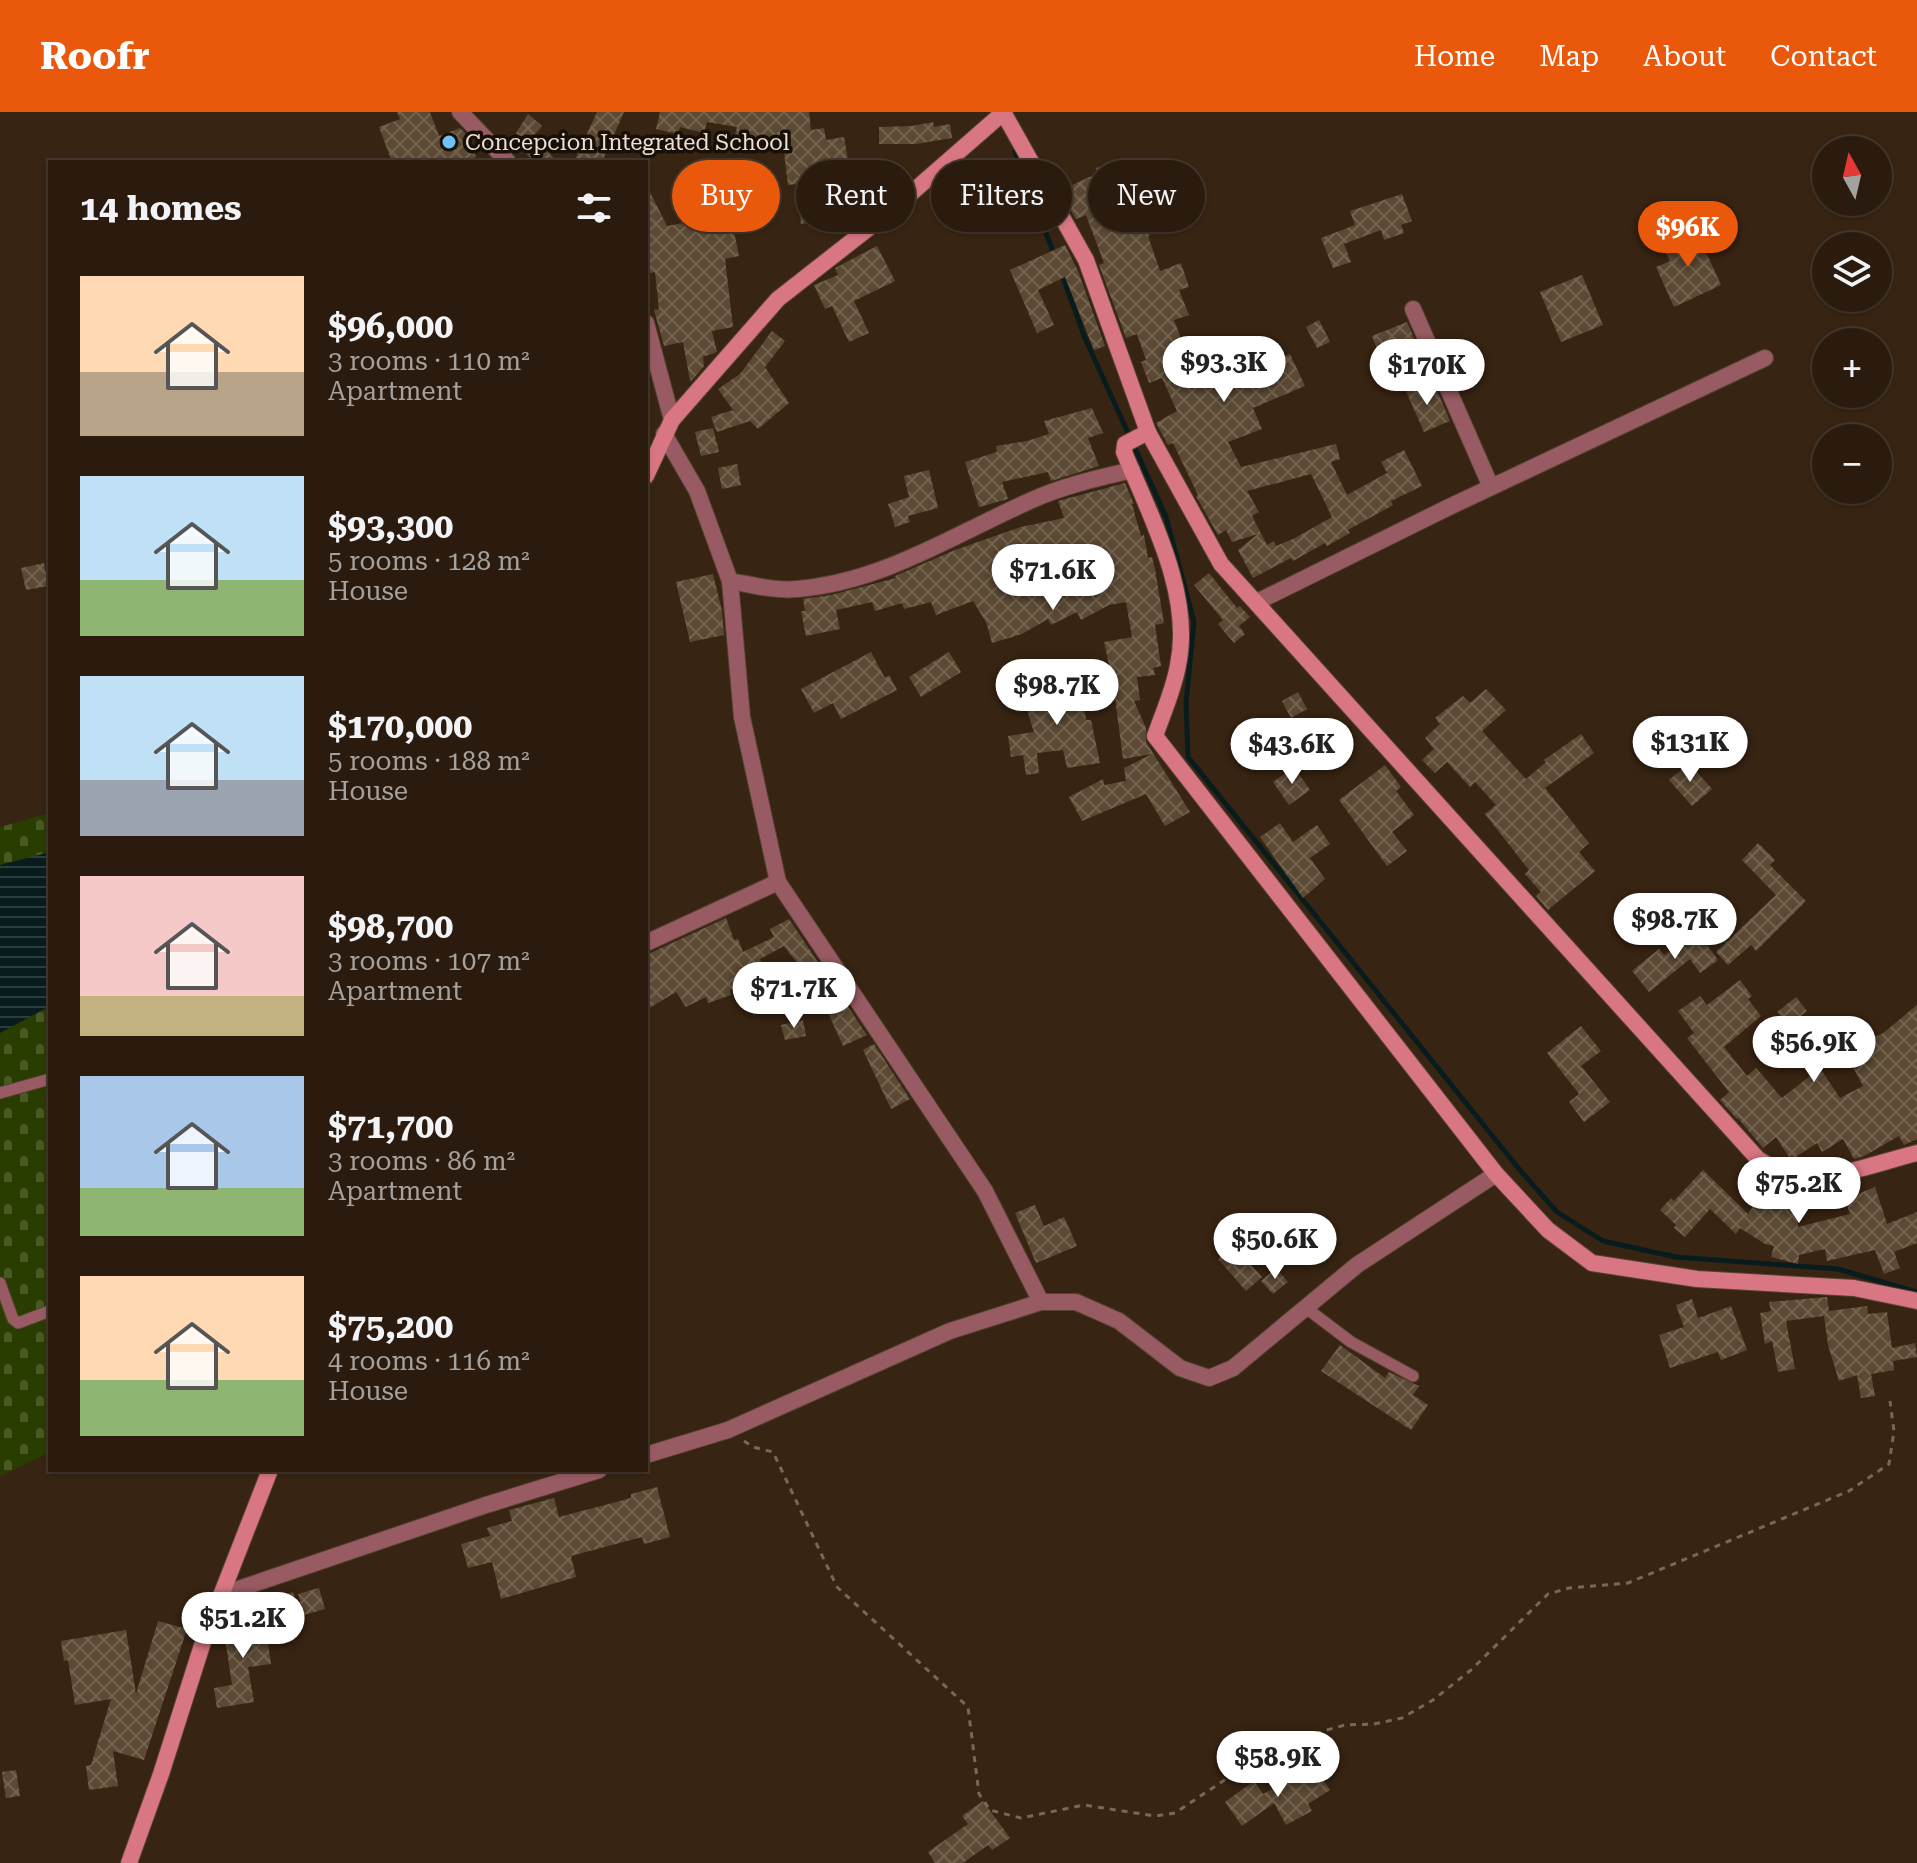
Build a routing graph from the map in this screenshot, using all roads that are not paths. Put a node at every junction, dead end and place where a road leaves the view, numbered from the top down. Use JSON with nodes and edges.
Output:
{"nodes":[{"id":1,"x":460,"y":112,"type":"edge"},
{"id":2,"x":1004,"y":112,"type":"edge"},
{"id":3,"x":506,"y":160,"type":"edge"},
{"id":4,"x":1413,"y":309,"type":"dead end"},
{"id":5,"x":648,"y":332,"type":"edge"},
{"id":6,"x":1765,"y":358,"type":"dead end"},
{"id":7,"x":668,"y":427,"type":"junction"},
{"id":8,"x":1148,"y":432,"type":"junction"},
{"id":9,"x":1132,"y":470,"type":"junction"},
{"id":10,"x":648,"y":472,"type":"edge"},
{"id":11,"x":1491,"y":487,"type":"junction"},
{"id":12,"x":730,"y":581,"type":"junction"},
{"id":13,"x":1257,"y":602,"type":"junction"},
{"id":14,"x":778,"y":882,"type":"junction"},
{"id":15,"x":648,"y":942,"type":"edge"},
{"id":16,"x":48,"y":1080,"type":"edge"},
{"id":17,"x":0,"y":1093,"type":"edge"},
{"id":18,"x":1917,"y":1153,"type":"edge"},
{"id":19,"x":1496,"y":1174,"type":"junction"},
{"id":20,"x":0,"y":1283,"type":"edge"},
{"id":21,"x":1917,"y":1301,"type":"edge"},
{"id":22,"x":1041,"y":1302,"type":"junction"},
{"id":23,"x":1306,"y":1308,"type":"junction"},
{"id":24,"x":48,"y":1312,"type":"edge"},
{"id":25,"x":1413,"y":1376,"type":"dead end"},
{"id":26,"x":648,"y":1454,"type":"edge"},
{"id":27,"x":269,"y":1472,"type":"edge"},
{"id":28,"x":593,"y":1472,"type":"edge"},
{"id":29,"x":221,"y":1595,"type":"junction"},
{"id":30,"x":129,"y":1863,"type":"edge"}],
"edges":[{"from":1,"to":3,"type":"street"},
{"from":2,"to":7,"type":"main road"},
{"from":2,"to":8,"type":"main road"},
{"from":4,"to":11,"type":"street"},
{"from":5,"to":7,"type":"street"},
{"from":6,"to":11,"type":"street"},
{"from":7,"to":10,"type":"main road"},
{"from":7,"to":12,"type":"street"},
{"from":8,"to":9,"type":"main road"},
{"from":8,"to":13,"type":"main road"},
{"from":9,"to":12,"type":"street"},
{"from":9,"to":19,"type":"main road"},
{"from":11,"to":13,"type":"street"},
{"from":12,"to":14,"type":"street"},
{"from":13,"to":18,"type":"main road"},
{"from":14,"to":15,"type":"street"},
{"from":14,"to":22,"type":"street"},
{"from":16,"to":17,"type":"lane"},
{"from":19,"to":21,"type":"main road"},
{"from":19,"to":23,"type":"street"},
{"from":20,"to":24,"type":"lane"},
{"from":22,"to":23,"type":"street"},
{"from":22,"to":26,"type":"street"},
{"from":23,"to":25,"type":"lane"},
{"from":27,"to":29,"type":"main road"},
{"from":28,"to":29,"type":"street"},
{"from":29,"to":30,"type":"main road"}]}
